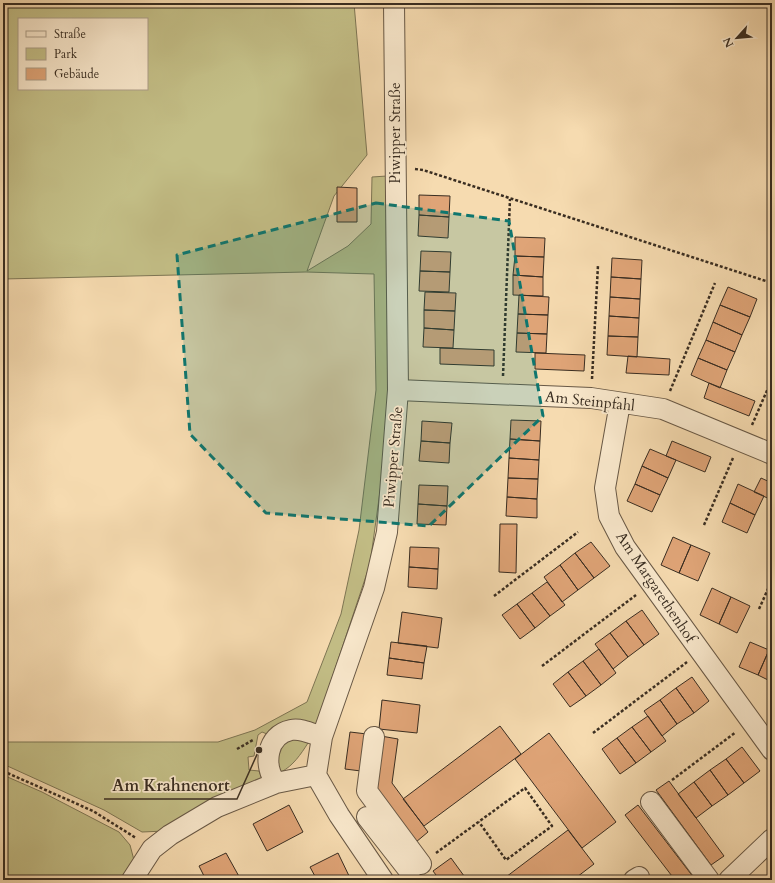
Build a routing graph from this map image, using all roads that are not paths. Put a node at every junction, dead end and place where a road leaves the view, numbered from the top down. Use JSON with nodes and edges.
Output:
{"nodes":[{"id":1,"x":394,"y":3,"type":"edge"},
{"id":2,"x":398,"y":390,"type":"junction"},
{"id":3,"x":620,"y":403,"type":"junction"},
{"id":4,"x":772,"y":454,"type":"edge"},
{"id":5,"x":322,"y":737,"type":"junction"},
{"id":6,"x":374,"y":737,"type":"dead end"},
{"id":7,"x":772,"y":750,"type":"edge"},
{"id":8,"x":316,"y":775,"type":"junction"},
{"id":9,"x":276,"y":783,"type":"junction"},
{"id":10,"x":651,"y":802,"type":"dead end"},
{"id":11,"x":367,"y":817,"type":"dead end"},
{"id":12,"x":772,"y":839,"type":"edge"},
{"id":13,"x":132,"y":880,"type":"edge"},
{"id":14,"x":383,"y":880,"type":"edge"},
{"id":15,"x":709,"y":880,"type":"edge"},
{"id":16,"x":729,"y":880,"type":"edge"}],
"edges":[{"from":1,"to":2,"type":"street","name":"Piwipper Straße"},
{"from":2,"to":3,"type":"street","name":"Am Steinpfahl"},
{"from":2,"to":5,"type":"street","name":"Piwipper Straße"},
{"from":3,"to":4,"type":"street","name":"Am Steinpfahl"},
{"from":3,"to":7,"type":"street","name":"Am Margarethenhof"},
{"from":5,"to":8,"type":"street","name":"Piwipper Straße"},
{"from":5,"to":9,"type":"street"},
{"from":6,"to":11,"type":"street"},
{"from":8,"to":9,"type":"street"},
{"from":8,"to":14,"type":"street"},
{"from":9,"to":13,"type":"street"},
{"from":10,"to":15,"type":"street"},
{"from":12,"to":16,"type":"street"}]}
